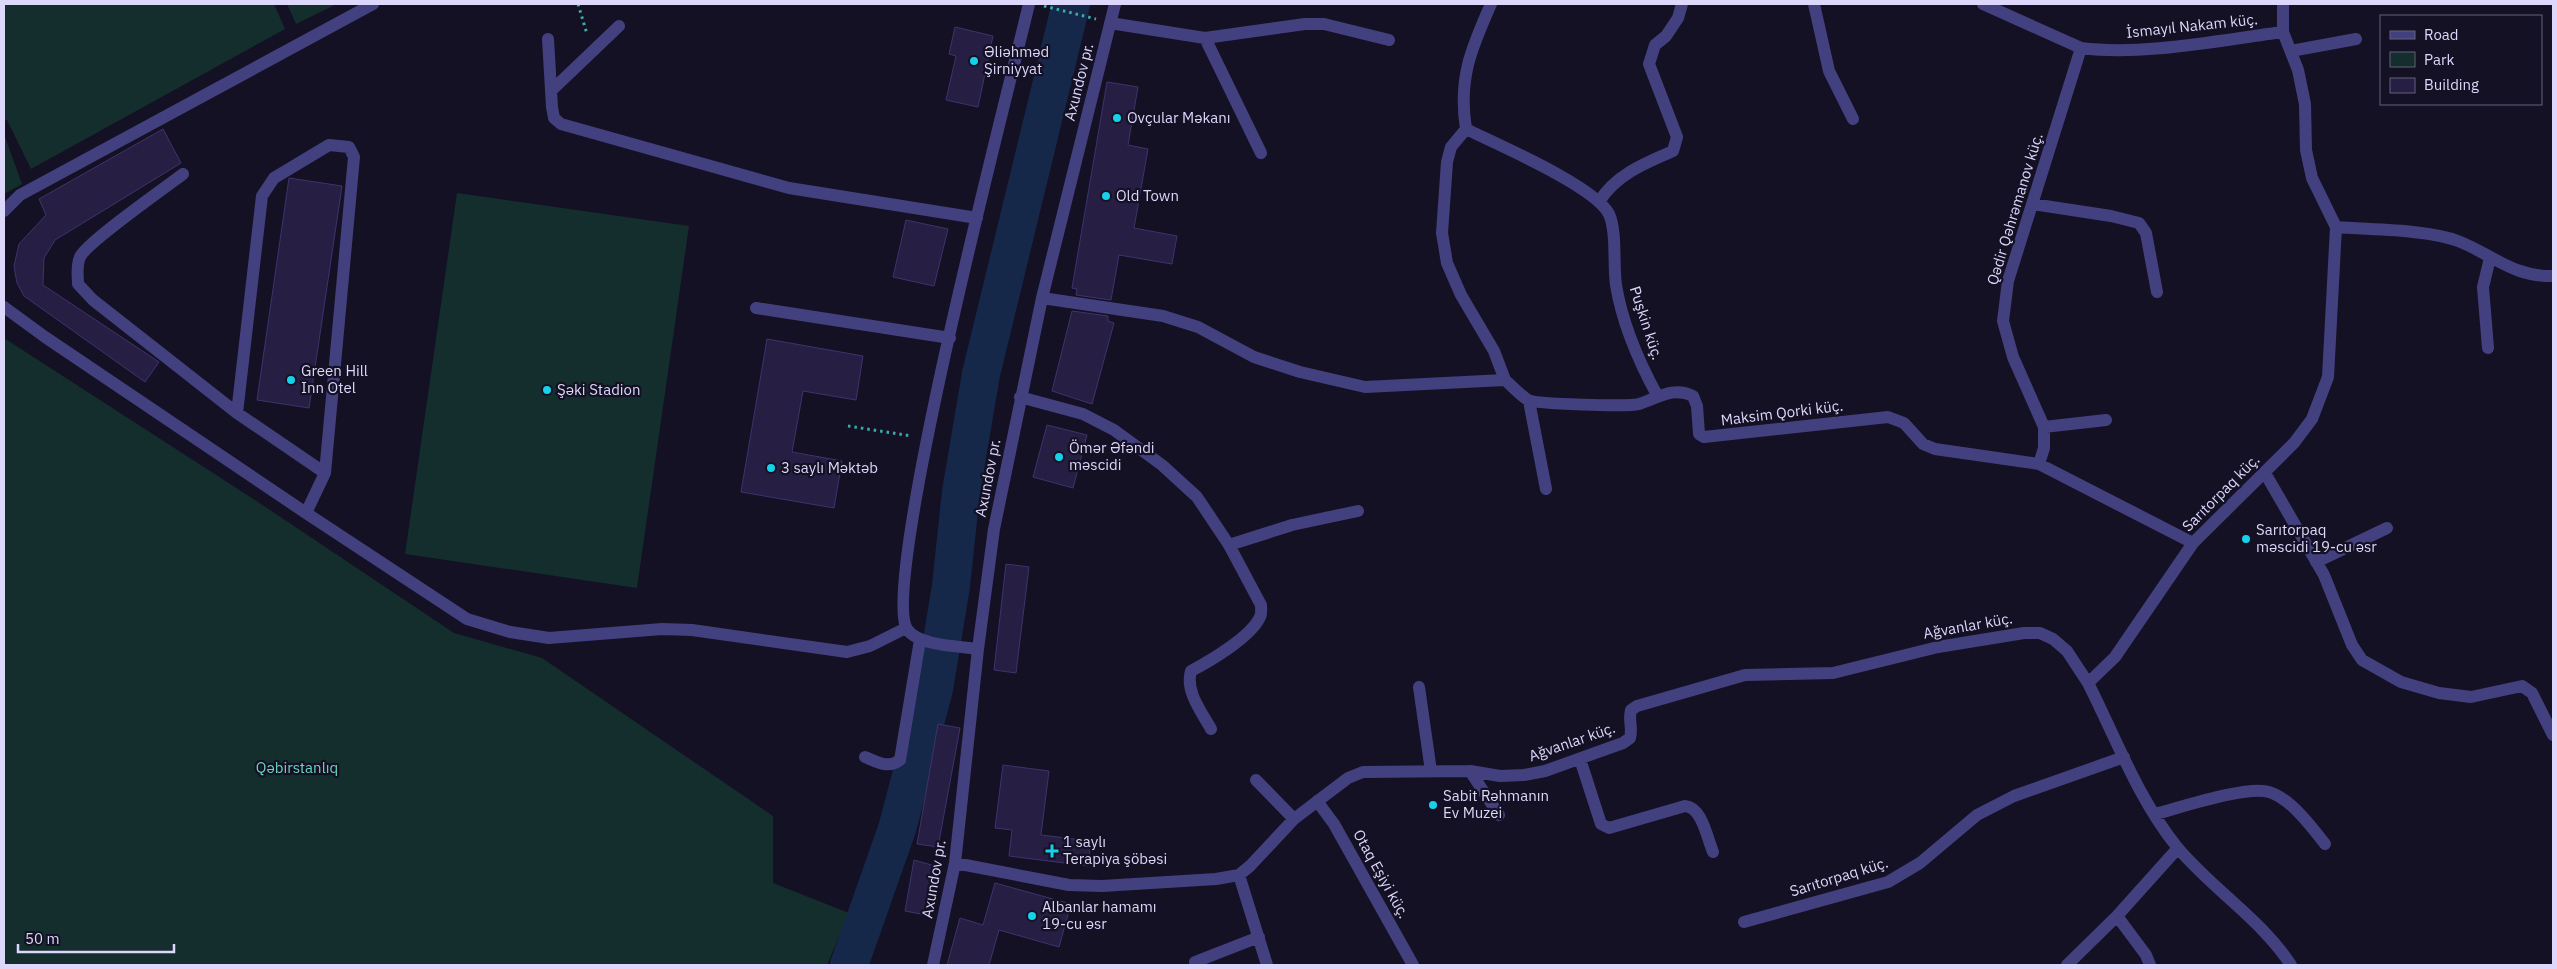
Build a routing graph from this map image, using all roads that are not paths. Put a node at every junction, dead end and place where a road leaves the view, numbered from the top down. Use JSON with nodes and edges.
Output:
{"nodes":[{"id":1,"x":373,"y":4,"type":"edge"},
{"id":2,"x":1030,"y":4,"type":"edge"},
{"id":3,"x":1115,"y":4,"type":"edge"},
{"id":4,"x":1491,"y":4,"type":"edge"},
{"id":5,"x":1682,"y":4,"type":"edge"},
{"id":6,"x":1814,"y":4,"type":"edge"},
{"id":7,"x":1983,"y":4,"type":"edge"},
{"id":8,"x":2283,"y":4,"type":"edge"},
{"id":9,"x":1105,"y":21,"type":"junction"},
{"id":10,"x":619,"y":26,"type":"dead end"},
{"id":11,"x":2284,"y":32,"type":"junction"},
{"id":12,"x":1205,"y":38,"type":"junction"},
{"id":13,"x":548,"y":39,"type":"dead end"},
{"id":14,"x":2356,"y":39,"type":"dead end"},
{"id":15,"x":1389,"y":40,"type":"dead end"},
{"id":16,"x":2081,"y":48,"type":"junction"},
{"id":17,"x":2291,"y":51,"type":"junction"},
{"id":18,"x":551,"y":91,"type":"junction"},
{"id":19,"x":1853,"y":119,"type":"dead end"},
{"id":20,"x":1466,"y":129,"type":"junction"},
{"id":21,"x":1261,"y":153,"type":"dead end"},
{"id":22,"x":183,"y":174,"type":"dead end"},
{"id":23,"x":1599,"y":202,"type":"junction"},
{"id":24,"x":2032,"y":204,"type":"junction"},
{"id":25,"x":4,"y":211,"type":"edge"},
{"id":26,"x":977,"y":218,"type":"junction"},
{"id":27,"x":2336,"y":227,"type":"junction"},
{"id":28,"x":2490,"y":258,"type":"junction"},
{"id":29,"x":2553,"y":276,"type":"edge"},
{"id":30,"x":2157,"y":292,"type":"dead end"},
{"id":31,"x":1042,"y":298,"type":"junction"},
{"id":32,"x":4,"y":307,"type":"edge"},
{"id":33,"x":756,"y":308,"type":"dead end"},
{"id":34,"x":950,"y":338,"type":"junction"},
{"id":35,"x":2488,"y":348,"type":"dead end"},
{"id":36,"x":1505,"y":380,"type":"junction"},
{"id":37,"x":1656,"y":395,"type":"junction"},
{"id":38,"x":1020,"y":397,"type":"junction"},
{"id":39,"x":1529,"y":401,"type":"junction"},
{"id":40,"x":237,"y":413,"type":"junction"},
{"id":41,"x":2106,"y":420,"type":"dead end"},
{"id":42,"x":2044,"y":427,"type":"junction"},
{"id":43,"x":2039,"y":464,"type":"junction"},
{"id":44,"x":325,"y":473,"type":"junction"},
{"id":45,"x":2265,"y":473,"type":"junction"},
{"id":46,"x":1546,"y":489,"type":"dead end"},
{"id":47,"x":1358,"y":511,"type":"dead end"},
{"id":48,"x":306,"y":514,"type":"junction"},
{"id":49,"x":2387,"y":528,"type":"dead end"},
{"id":50,"x":2193,"y":543,"type":"junction"},
{"id":51,"x":1230,"y":545,"type":"junction"},
{"id":52,"x":2316,"y":562,"type":"junction"},
{"id":53,"x":906,"y":628,"type":"junction"},
{"id":54,"x":920,"y":640,"type":"junction"},
{"id":55,"x":978,"y":649,"type":"junction"},
{"id":56,"x":2088,"y":683,"type":"junction"},
{"id":57,"x":1420,"y":687,"type":"dead end"},
{"id":58,"x":1211,"y":729,"type":"dead end"},
{"id":59,"x":2553,"y":735,"type":"edge"},
{"id":60,"x":865,"y":757,"type":"dead end"},
{"id":61,"x":2124,"y":757,"type":"junction"},
{"id":62,"x":1580,"y":759,"type":"junction"},
{"id":63,"x":1431,"y":771,"type":"junction"},
{"id":64,"x":1470,"y":771,"type":"junction"},
{"id":65,"x":1256,"y":780,"type":"dead end"},
{"id":66,"x":1318,"y":801,"type":"junction"},
{"id":67,"x":2155,"y":814,"type":"junction"},
{"id":68,"x":1499,"y":815,"type":"dead end"},
{"id":69,"x":1294,"y":818,"type":"junction"},
{"id":70,"x":2324,"y":844,"type":"dead end"},
{"id":71,"x":2178,"y":848,"type":"junction"},
{"id":72,"x":1713,"y":852,"type":"dead end"},
{"id":73,"x":955,"y":863,"type":"junction"},
{"id":74,"x":1239,"y":875,"type":"junction"},
{"id":75,"x":2117,"y":916,"type":"junction"},
{"id":76,"x":1744,"y":922,"type":"dead end"},
{"id":77,"x":1259,"y":937,"type":"junction"},
{"id":78,"x":1195,"y":962,"type":"dead end"},
{"id":79,"x":933,"y":965,"type":"edge"},
{"id":80,"x":1267,"y":965,"type":"edge"},
{"id":81,"x":1413,"y":965,"type":"edge"},
{"id":82,"x":2067,"y":965,"type":"edge"},
{"id":83,"x":2150,"y":965,"type":"edge"},
{"id":84,"x":2291,"y":965,"type":"edge"}],
"edges":[{"from":1,"to":25,"type":"street"},
{"from":2,"to":26,"type":"street"},
{"from":3,"to":9,"type":"street","name":"Axundov pr."},
{"from":4,"to":20,"type":"street"},
{"from":5,"to":23,"type":"street"},
{"from":6,"to":19,"type":"street"},
{"from":7,"to":16,"type":"street","name":"İsmayıl Nakam küç."},
{"from":8,"to":11,"type":"street"},
{"from":9,"to":12,"type":"street"},
{"from":9,"to":31,"type":"street","name":"Axundov pr."},
{"from":10,"to":18,"type":"street"},
{"from":11,"to":16,"type":"street","name":"İsmayıl Nakam küç."},
{"from":11,"to":17,"type":"street"},
{"from":12,"to":15,"type":"street"},
{"from":12,"to":21,"type":"street"},
{"from":13,"to":18,"type":"street"},
{"from":14,"to":17,"type":"street"},
{"from":16,"to":24,"type":"street","name":"Qədir Qəhrəmanov küç."},
{"from":17,"to":27,"type":"street"},
{"from":18,"to":26,"type":"street"},
{"from":20,"to":23,"type":"street","name":"Puşkin küç."},
{"from":20,"to":36,"type":"street"},
{"from":22,"to":40,"type":"street"},
{"from":23,"to":37,"type":"street","name":"Puşkin küç."},
{"from":24,"to":30,"type":"street"},
{"from":24,"to":42,"type":"street","name":"Qədir Qəhrəmanov küç."},
{"from":26,"to":34,"type":"street"},
{"from":27,"to":28,"type":"street"},
{"from":27,"to":45,"type":"street","name":"Sarıtorpaq küç."},
{"from":28,"to":29,"type":"street"},
{"from":28,"to":35,"type":"street"},
{"from":31,"to":36,"type":"street"},
{"from":31,"to":38,"type":"street","name":"Axundov pr."},
{"from":32,"to":48,"type":"street"},
{"from":33,"to":34,"type":"street"},
{"from":34,"to":53,"type":"street"},
{"from":36,"to":39,"type":"street"},
{"from":37,"to":39,"type":"street","name":"Maksim Qorki küç."},
{"from":37,"to":43,"type":"street","name":"Maksim Qorki küç."},
{"from":38,"to":51,"type":"street"},
{"from":38,"to":55,"type":"street","name":"Axundov pr."},
{"from":39,"to":46,"type":"street"},
{"from":40,"to":44,"type":"street"},
{"from":40,"to":44,"type":"street"},
{"from":41,"to":42,"type":"street"},
{"from":42,"to":43,"type":"street","name":"Qədir Qəhrəmanov küç."},
{"from":43,"to":50,"type":"street","name":"Maksim Qorki küç."},
{"from":44,"to":48,"type":"street"},
{"from":45,"to":50,"type":"street","name":"Sarıtorpaq küç."},
{"from":45,"to":52,"type":"street"},
{"from":47,"to":51,"type":"street"},
{"from":48,"to":53,"type":"street"},
{"from":49,"to":52,"type":"street"},
{"from":50,"to":56,"type":"street","name":"Sarıtorpaq küç."},
{"from":51,"to":58,"type":"street"},
{"from":52,"to":59,"type":"street"},
{"from":53,"to":54,"type":"street"},
{"from":54,"to":55,"type":"street"},
{"from":54,"to":60,"type":"street"},
{"from":55,"to":73,"type":"street","name":"Axundov pr."},
{"from":56,"to":61,"type":"street"},
{"from":56,"to":62,"type":"street","name":"Ağvanlar küç."},
{"from":57,"to":63,"type":"street"},
{"from":61,"to":67,"type":"street"},
{"from":61,"to":76,"type":"street","name":"Sarıtorpaq küç."},
{"from":62,"to":64,"type":"street","name":"Ağvanlar küç."},
{"from":62,"to":72,"type":"street"},
{"from":63,"to":64,"type":"street","name":"Ağvanlar küç."},
{"from":63,"to":66,"type":"street","name":"Ağvanlar küç."},
{"from":64,"to":68,"type":"street"},
{"from":65,"to":69,"type":"street"},
{"from":66,"to":69,"type":"street","name":"Ağvanlar küç."},
{"from":66,"to":81,"type":"street","name":"Otaq Eşiyi küç."},
{"from":67,"to":70,"type":"street"},
{"from":67,"to":71,"type":"street"},
{"from":69,"to":74,"type":"street","name":"Ağvanlar küç."},
{"from":71,"to":75,"type":"street"},
{"from":71,"to":84,"type":"street"},
{"from":73,"to":74,"type":"street"},
{"from":73,"to":79,"type":"street","name":"Axundov pr."},
{"from":74,"to":77,"type":"street"},
{"from":75,"to":82,"type":"street"},
{"from":75,"to":83,"type":"street"},
{"from":77,"to":78,"type":"street"},
{"from":77,"to":80,"type":"street"}]}
